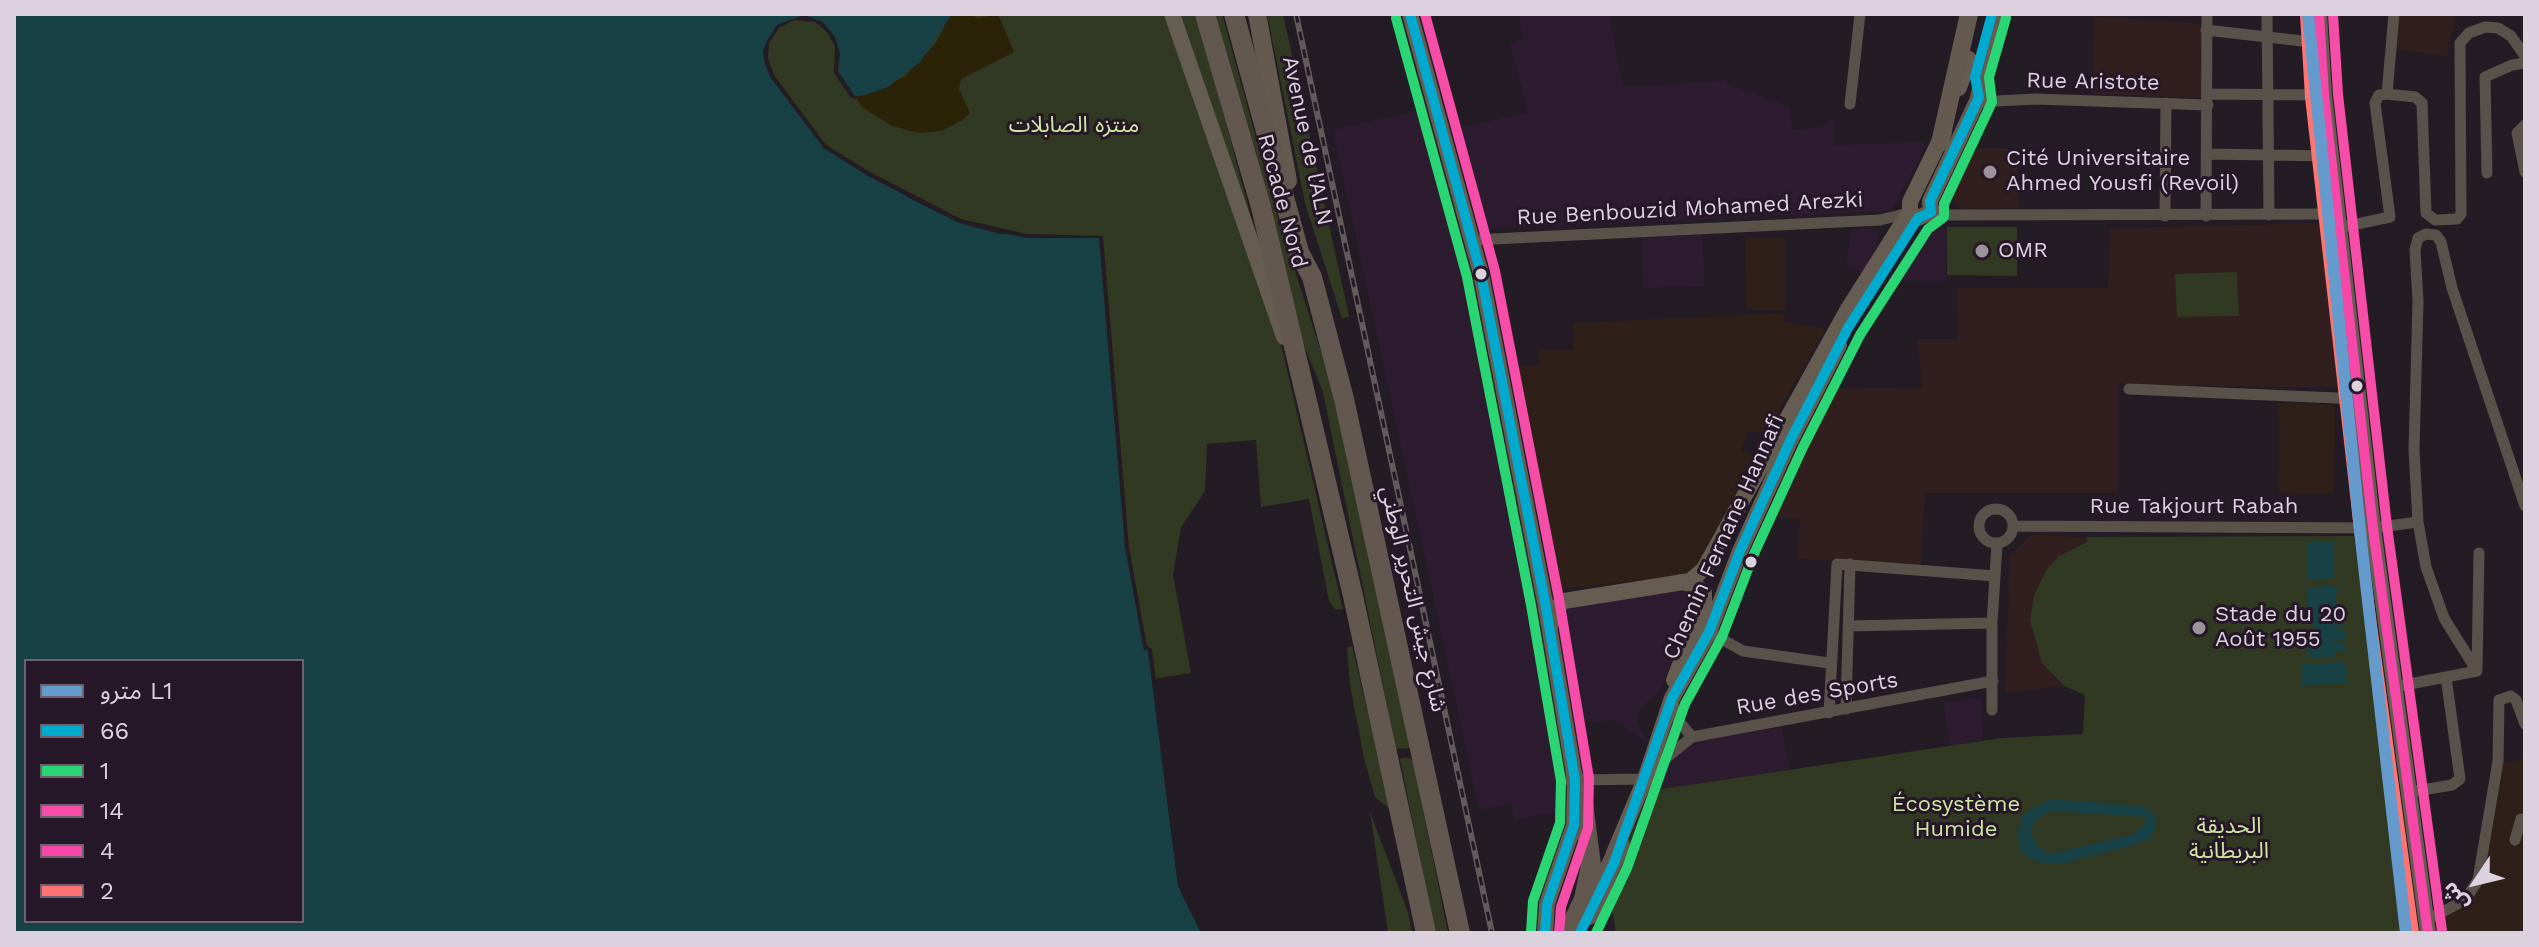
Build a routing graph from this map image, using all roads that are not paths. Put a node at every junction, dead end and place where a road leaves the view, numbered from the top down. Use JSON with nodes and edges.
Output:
{"nodes":[{"id":1,"x":1172,"y":14,"type":"edge"},
{"id":2,"x":1205,"y":14,"type":"edge"},
{"id":3,"x":1234,"y":14,"type":"edge"},
{"id":4,"x":1257,"y":14,"type":"edge"},
{"id":5,"x":1410,"y":14,"type":"edge"},
{"id":6,"x":1860,"y":14,"type":"edge"},
{"id":7,"x":1969,"y":14,"type":"edge"},
{"id":8,"x":1978,"y":14,"type":"edge"},
{"id":9,"x":1992,"y":14,"type":"edge"},
{"id":10,"x":2002,"y":14,"type":"edge"},
{"id":11,"x":2207,"y":14,"type":"edge"},
{"id":12,"x":2267,"y":14,"type":"edge"},
{"id":13,"x":2319,"y":14,"type":"edge"},
{"id":14,"x":2394,"y":14,"type":"edge"},
{"id":15,"x":2206,"y":30,"type":"junction"},
{"id":16,"x":2266,"y":36,"type":"junction"},
{"id":17,"x":2320,"y":43,"type":"junction"},
{"id":18,"x":2525,"y":56,"type":"edge"},
{"id":19,"x":1969,"y":59,"type":"joint"},
{"id":20,"x":2525,"y":63,"type":"edge"},
{"id":21,"x":2266,"y":94,"type":"junction"},
{"id":22,"x":2387,"y":94,"type":"junction"},
{"id":23,"x":2324,"y":95,"type":"junction"},
{"id":24,"x":1978,"y":99,"type":"junction"},
{"id":25,"x":2208,"y":99,"type":"junction"},
{"id":26,"x":2166,"y":103,"type":"junction"},
{"id":27,"x":1850,"y":104,"type":"dead end"},
{"id":28,"x":2525,"y":125,"type":"edge"},
{"id":29,"x":1940,"y":143,"type":"junction"},
{"id":30,"x":2209,"y":154,"type":"junction"},
{"id":31,"x":2267,"y":154,"type":"junction"},
{"id":32,"x":2331,"y":156,"type":"junction"},
{"id":33,"x":2525,"y":172,"type":"edge"},
{"id":34,"x":2487,"y":173,"type":"dead end"},
{"id":35,"x":1919,"y":208,"type":"junction"},
{"id":36,"x":2269,"y":215,"type":"junction"},
{"id":37,"x":2165,"y":216,"type":"junction"},
{"id":38,"x":2206,"y":216,"type":"junction"},
{"id":39,"x":2338,"y":221,"type":"junction"},
{"id":40,"x":1473,"y":240,"type":"junction"},
{"id":41,"x":1312,"y":277,"type":"junction"},
{"id":42,"x":2129,"y":389,"type":"dead end"},
{"id":43,"x":2359,"y":399,"type":"junction"},
{"id":44,"x":1306,"y":403,"type":"junction"},
{"id":45,"x":2525,"y":506,"type":"edge"},
{"id":46,"x":2418,"y":522,"type":"junction"},
{"id":47,"x":2014,"y":526,"type":"junction"},
{"id":48,"x":2373,"y":528,"type":"junction"},
{"id":49,"x":1997,"y":544,"type":"junction"},
{"id":50,"x":2479,"y":553,"type":"dead end"},
{"id":51,"x":1850,"y":564,"type":"junction"},
{"id":52,"x":1995,"y":576,"type":"junction"},
{"id":53,"x":1681,"y":582,"type":"junction"},
{"id":54,"x":1992,"y":623,"type":"junction"},
{"id":55,"x":1848,"y":626,"type":"junction"},
{"id":56,"x":1549,"y":627,"type":"junction"},
{"id":57,"x":1709,"y":632,"type":"junction"},
{"id":58,"x":1829,"y":663,"type":"junction"},
{"id":59,"x":2477,"y":671,"type":"junction"},
{"id":60,"x":2446,"y":677,"type":"junction"},
{"id":61,"x":1993,"y":681,"type":"junction"},
{"id":62,"x":2394,"y":687,"type":"junction"},
{"id":63,"x":1672,"y":698,"type":"junction"},
{"id":64,"x":1846,"y":709,"type":"junction"},
{"id":65,"x":1992,"y":710,"type":"dead end"},
{"id":66,"x":1829,"y":713,"type":"junction"},
{"id":67,"x":2525,"y":724,"type":"edge"},
{"id":68,"x":1692,"y":737,"type":"junction"},
{"id":69,"x":1646,"y":777,"type":"junction"},
{"id":70,"x":1575,"y":780,"type":"junction"},
{"id":71,"x":2410,"y":792,"type":"junction"},
{"id":72,"x":2525,"y":820,"type":"edge"},
{"id":73,"x":1588,"y":837,"type":"junction"},
{"id":74,"x":2515,"y":840,"type":"dead end"},
{"id":75,"x":1620,"y":845,"type":"junction"},
{"id":76,"x":2427,"y":926,"type":"edge"},
{"id":77,"x":1426,"y":933,"type":"edge"},
{"id":78,"x":1460,"y":933,"type":"edge"},
{"id":79,"x":1545,"y":933,"type":"edge"},
{"id":80,"x":1568,"y":933,"type":"edge"},
{"id":81,"x":1580,"y":933,"type":"edge"}],
"edges":[{"from":1,"to":44,"type":"main road"},
{"from":2,"to":44,"type":"highway","name":"Rocade Nord"},
{"from":3,"to":41,"type":"highway","name":"Rocade Nord"},
{"from":4,"to":41,"type":"highway","name":"Avenue de l'ALN"},
{"from":5,"to":40,"type":"main road"},
{"from":6,"to":27,"type":"street"},
{"from":7,"to":29,"type":"highway"},
{"from":8,"to":19,"type":"highway"},
{"from":9,"to":24,"type":"highway"},
{"from":10,"to":24,"type":"highway"},
{"from":11,"to":15,"type":"street"},
{"from":12,"to":16,"type":"street"},
{"from":13,"to":17,"type":"main road"},
{"from":14,"to":22,"type":"street"},
{"from":15,"to":16,"type":"street"},
{"from":15,"to":25,"type":"street"},
{"from":16,"to":17,"type":"street"},
{"from":16,"to":21,"type":"street"},
{"from":17,"to":23,"type":"main road"},
{"from":18,"to":22,"type":"street"},
{"from":19,"to":29,"type":"main road"},
{"from":20,"to":34,"type":"street"},
{"from":21,"to":23,"type":"street","name":"Rue Aristote"},
{"from":21,"to":25,"type":"street","name":"Rue Aristote"},
{"from":21,"to":31,"type":"street"},
{"from":22,"to":39,"type":"street"},
{"from":23,"to":32,"type":"main road"},
{"from":24,"to":26,"type":"street","name":"Rue Aristote"},
{"from":24,"to":35,"type":"main road"},
{"from":25,"to":26,"type":"street","name":"Rue Aristote"},
{"from":25,"to":30,"type":"street"},
{"from":26,"to":37,"type":"street"},
{"from":28,"to":33,"type":"street"},
{"from":29,"to":35,"type":"main road"},
{"from":30,"to":31,"type":"street"},
{"from":30,"to":38,"type":"street"},
{"from":31,"to":32,"type":"street"},
{"from":31,"to":36,"type":"street"},
{"from":32,"to":39,"type":"main road"},
{"from":35,"to":37,"type":"street"},
{"from":35,"to":40,"type":"street","name":"Rue Benbouzid Mohamed Arezki"},
{"from":35,"to":53,"type":"main road","name":"Chemin Fernane Hannafi"},
{"from":35,"to":57,"type":"main road","name":"Chemin Fernane Hannafi"},
{"from":36,"to":38,"type":"street"},
{"from":36,"to":39,"type":"street"},
{"from":37,"to":38,"type":"street"},
{"from":39,"to":43,"type":"main road"},
{"from":40,"to":56,"type":"main road"},
{"from":41,"to":78,"type":"highway","name":"شارع جيش التحرير الوطني"},
{"from":42,"to":43,"type":"street"},
{"from":43,"to":48,"type":"main road"},
{"from":44,"to":77,"type":"highway"},
{"from":45,"to":46,"type":"street"},
{"from":46,"to":48,"type":"street","name":"Rue Takjourt Rabah"},
{"from":46,"to":59,"type":"street"},
{"from":47,"to":48,"type":"street","name":"Rue Takjourt Rabah"},
{"from":47,"to":49,"type":"street"},
{"from":47,"to":49,"type":"street"},
{"from":48,"to":62,"type":"main road"},
{"from":49,"to":52,"type":"street"},
{"from":50,"to":59,"type":"street"},
{"from":51,"to":52,"type":"street"},
{"from":51,"to":55,"type":"street"},
{"from":51,"to":58,"type":"street"},
{"from":52,"to":54,"type":"street"},
{"from":53,"to":56,"type":"main road","name":"Chemin Fernane Hannafi"},
{"from":53,"to":63,"type":"main road"},
{"from":54,"to":55,"type":"street"},
{"from":54,"to":61,"type":"street"},
{"from":55,"to":64,"type":"street"},
{"from":56,"to":70,"type":"main road"},
{"from":57,"to":58,"type":"street"},
{"from":57,"to":63,"type":"main road","name":"Chemin Fernane Hannafi"},
{"from":58,"to":66,"type":"street"},
{"from":59,"to":60,"type":"street"},
{"from":60,"to":62,"type":"street"},
{"from":60,"to":71,"type":"street"},
{"from":61,"to":64,"type":"street","name":"Rue des Sports"},
{"from":61,"to":65,"type":"street"},
{"from":62,"to":71,"type":"main road"},
{"from":63,"to":68,"type":"street"},
{"from":63,"to":69,"type":"main road","name":"Chemin Fernane Hannafi"},
{"from":64,"to":66,"type":"street","name":"Rue des Sports"},
{"from":66,"to":68,"type":"street","name":"Rue des Sports"},
{"from":67,"to":76,"type":"street"},
{"from":68,"to":69,"type":"street"},
{"from":69,"to":70,"type":"street"},
{"from":69,"to":75,"type":"main road","name":"Chemin Fernane Hannafi"},
{"from":70,"to":73,"type":"highway"},
{"from":70,"to":79,"type":"main road"},
{"from":71,"to":76,"type":"main road"},
{"from":72,"to":74,"type":"street"},
{"from":73,"to":75,"type":"main road"},
{"from":73,"to":80,"type":"highway"},
{"from":75,"to":81,"type":"highway"}]}
